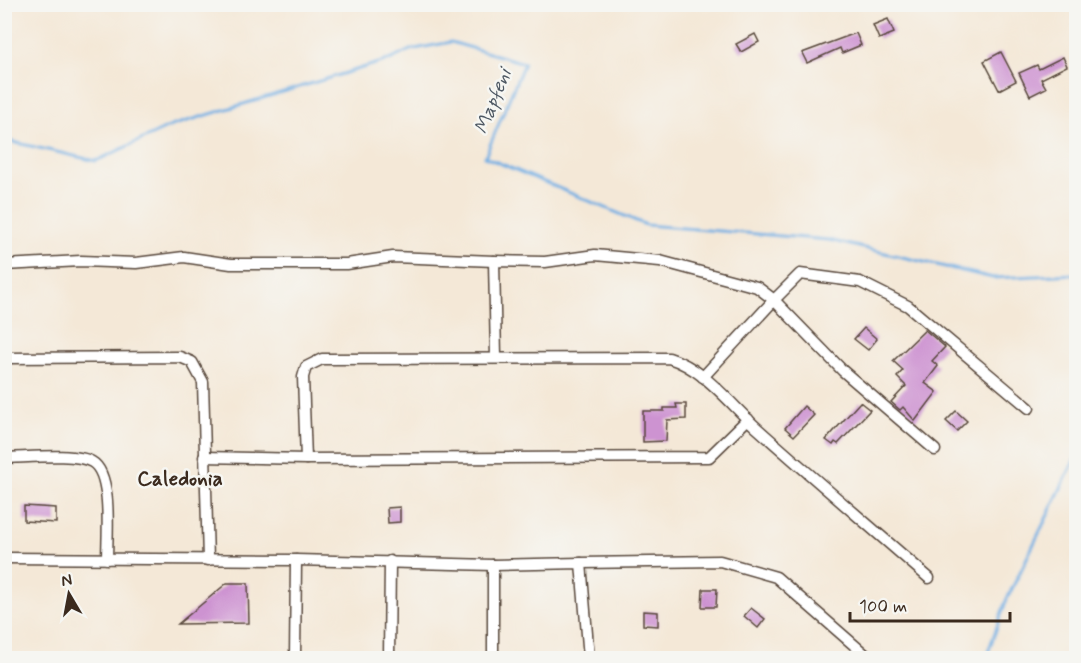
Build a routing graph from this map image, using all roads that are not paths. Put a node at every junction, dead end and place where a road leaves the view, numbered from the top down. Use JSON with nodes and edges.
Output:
{"nodes":[{"id":1,"x":494,"y":261,"type":"junction"},
{"id":2,"x":4,"y":265,"type":"edge"},
{"id":3,"x":774,"y":300,"type":"junction"},
{"id":4,"x":496,"y":357,"type":"junction"},
{"id":5,"x":4,"y":358,"type":"edge"},
{"id":6,"x":703,"y":377,"type":"junction"},
{"id":7,"x":1029,"y":408,"type":"dead end"},
{"id":8,"x":748,"y":419,"type":"junction"},
{"id":9,"x":935,"y":450,"type":"dead end"},
{"id":10,"x":204,"y":457,"type":"junction"},
{"id":11,"x":4,"y":458,"type":"edge"},
{"id":12,"x":306,"y":459,"type":"junction"},
{"id":13,"x":4,"y":558,"type":"edge"},
{"id":14,"x":107,"y":559,"type":"junction"},
{"id":15,"x":208,"y":560,"type":"junction"},
{"id":16,"x":296,"y":560,"type":"junction"},
{"id":17,"x":390,"y":561,"type":"junction"},
{"id":18,"x":581,"y":563,"type":"junction"},
{"id":19,"x":494,"y":565,"type":"junction"},
{"id":20,"x":929,"y":578,"type":"dead end"},
{"id":21,"x":295,"y":658,"type":"edge"},
{"id":22,"x":389,"y":658,"type":"edge"},
{"id":23,"x":493,"y":658,"type":"edge"},
{"id":24,"x":589,"y":658,"type":"edge"},
{"id":25,"x":869,"y":658,"type":"edge"}],
"edges":[{"from":1,"to":2,"type":"street"},
{"from":1,"to":3,"type":"street"},
{"from":1,"to":4,"type":"street"},
{"from":3,"to":6,"type":"street"},
{"from":3,"to":7,"type":"street"},
{"from":3,"to":9,"type":"street"},
{"from":4,"to":6,"type":"street"},
{"from":4,"to":12,"type":"street"},
{"from":5,"to":10,"type":"street"},
{"from":6,"to":8,"type":"street"},
{"from":8,"to":12,"type":"street"},
{"from":8,"to":20,"type":"street"},
{"from":10,"to":12,"type":"street"},
{"from":10,"to":15,"type":"street"},
{"from":11,"to":14,"type":"street"},
{"from":13,"to":14,"type":"street"},
{"from":14,"to":15,"type":"street"},
{"from":15,"to":16,"type":"street"},
{"from":16,"to":17,"type":"street"},
{"from":16,"to":21,"type":"street"},
{"from":17,"to":19,"type":"street"},
{"from":17,"to":22,"type":"street"},
{"from":18,"to":19,"type":"street"},
{"from":18,"to":24,"type":"street"},
{"from":18,"to":25,"type":"street"},
{"from":19,"to":23,"type":"street"}]}
